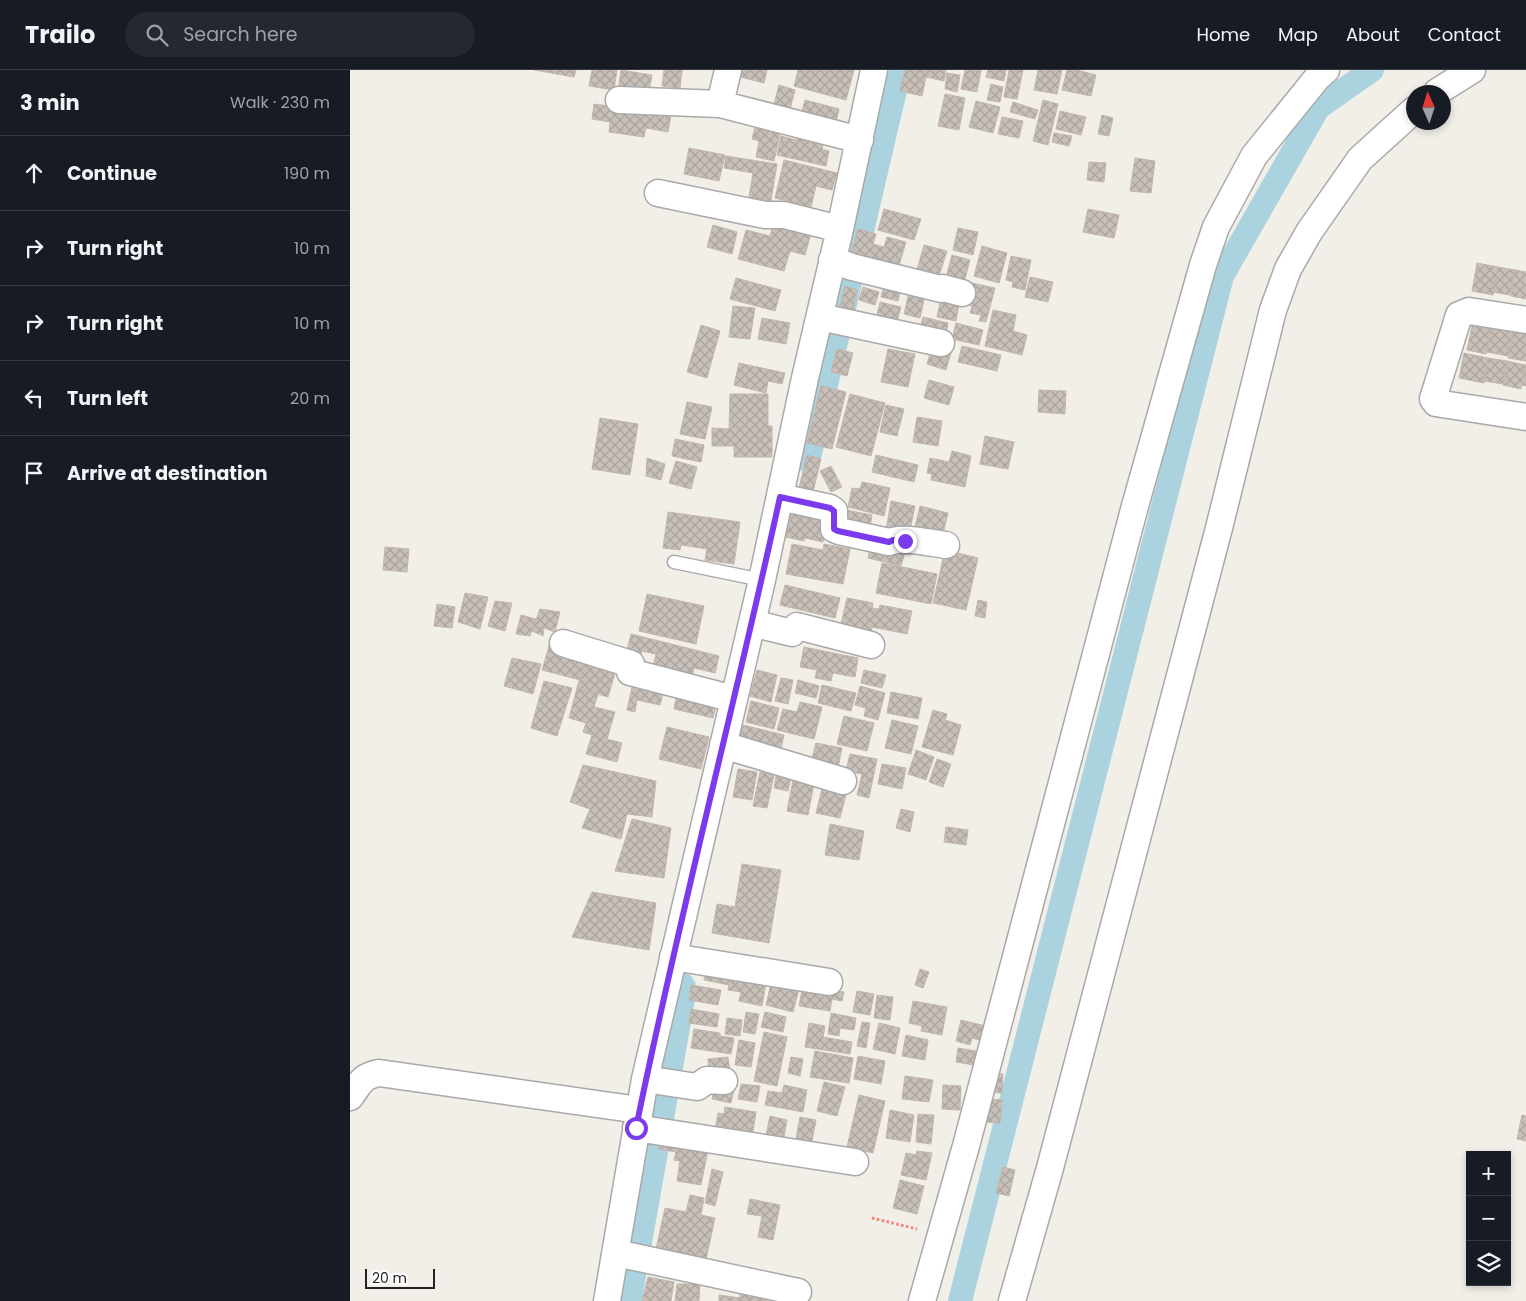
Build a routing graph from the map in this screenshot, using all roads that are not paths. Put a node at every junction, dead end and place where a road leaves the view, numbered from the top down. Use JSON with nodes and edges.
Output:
{"nodes":[{"id":1,"x":728,"y":70,"type":"edge"},
{"id":2,"x":874,"y":70,"type":"edge"},
{"id":3,"x":1326,"y":70,"type":"edge"},
{"id":4,"x":1472,"y":70,"type":"edge"},
{"id":5,"x":1448,"y":85,"type":"edge"},
{"id":6,"x":619,"y":100,"type":"dead end"},
{"id":7,"x":720,"y":104,"type":"junction"},
{"id":8,"x":1406,"y":117,"type":"edge"},
{"id":9,"x":860,"y":140,"type":"junction"},
{"id":10,"x":658,"y":193,"type":"dead end"},
{"id":11,"x":840,"y":229,"type":"junction"},
{"id":12,"x":842,"y":264,"type":"junction"},
{"id":13,"x":962,"y":292,"type":"dead end"},
{"id":14,"x":829,"y":319,"type":"junction"},
{"id":15,"x":1526,"y":320,"type":"edge"},
{"id":16,"x":940,"y":342,"type":"dead end"},
{"id":17,"x":1526,"y":417,"type":"edge"},
{"id":18,"x":788,"y":498,"type":"junction"},
{"id":19,"x":946,"y":545,"type":"dead end"},
{"id":20,"x":674,"y":562,"type":"dead end"},
{"id":21,"x":762,"y":580,"type":"junction"},
{"id":22,"x":759,"y":624,"type":"junction"},
{"id":23,"x":563,"y":643,"type":"dead end"},
{"id":24,"x":871,"y":645,"type":"dead end"},
{"id":25,"x":734,"y":699,"type":"junction"},
{"id":26,"x":731,"y":747,"type":"junction"},
{"id":27,"x":843,"y":781,"type":"dead end"},
{"id":28,"x":681,"y":959,"type":"junction"},
{"id":29,"x":830,"y":982,"type":"dead end"},
{"id":30,"x":724,"y":1081,"type":"dead end"},
{"id":31,"x":657,"y":1082,"type":"junction"},
{"id":32,"x":350,"y":1097,"type":"edge"},
{"id":33,"x":646,"y":1125,"type":"junction"},
{"id":34,"x":856,"y":1162,"type":"dead end"},
{"id":35,"x":626,"y":1255,"type":"junction"},
{"id":36,"x":798,"y":1292,"type":"dead end"},
{"id":37,"x":607,"y":1301,"type":"edge"},
{"id":38,"x":922,"y":1301,"type":"edge"},
{"id":39,"x":1012,"y":1301,"type":"edge"}],
"edges":[{"from":1,"to":7,"type":"street"},
{"from":2,"to":9,"type":"street"},
{"from":3,"to":38,"type":"street"},
{"from":4,"to":5,"type":"street"},
{"from":6,"to":7,"type":"street"},
{"from":7,"to":9,"type":"street"},
{"from":8,"to":39,"type":"street"},
{"from":9,"to":11,"type":"street"},
{"from":10,"to":11,"type":"street"},
{"from":11,"to":12,"type":"street"},
{"from":12,"to":13,"type":"street"},
{"from":12,"to":14,"type":"street"},
{"from":14,"to":16,"type":"street"},
{"from":14,"to":18,"type":"street"},
{"from":15,"to":17,"type":"street"},
{"from":18,"to":19,"type":"street"},
{"from":18,"to":21,"type":"street"},
{"from":20,"to":21,"type":"lane"},
{"from":21,"to":22,"type":"street"},
{"from":22,"to":24,"type":"street"},
{"from":22,"to":25,"type":"street"},
{"from":23,"to":25,"type":"street"},
{"from":25,"to":26,"type":"street"},
{"from":26,"to":27,"type":"street"},
{"from":26,"to":28,"type":"street"},
{"from":28,"to":29,"type":"street"},
{"from":28,"to":31,"type":"street"},
{"from":30,"to":31,"type":"street"},
{"from":31,"to":33,"type":"street"},
{"from":32,"to":33,"type":"street"},
{"from":33,"to":34,"type":"street"},
{"from":33,"to":35,"type":"street"},
{"from":35,"to":36,"type":"street"},
{"from":35,"to":37,"type":"street"}]}
